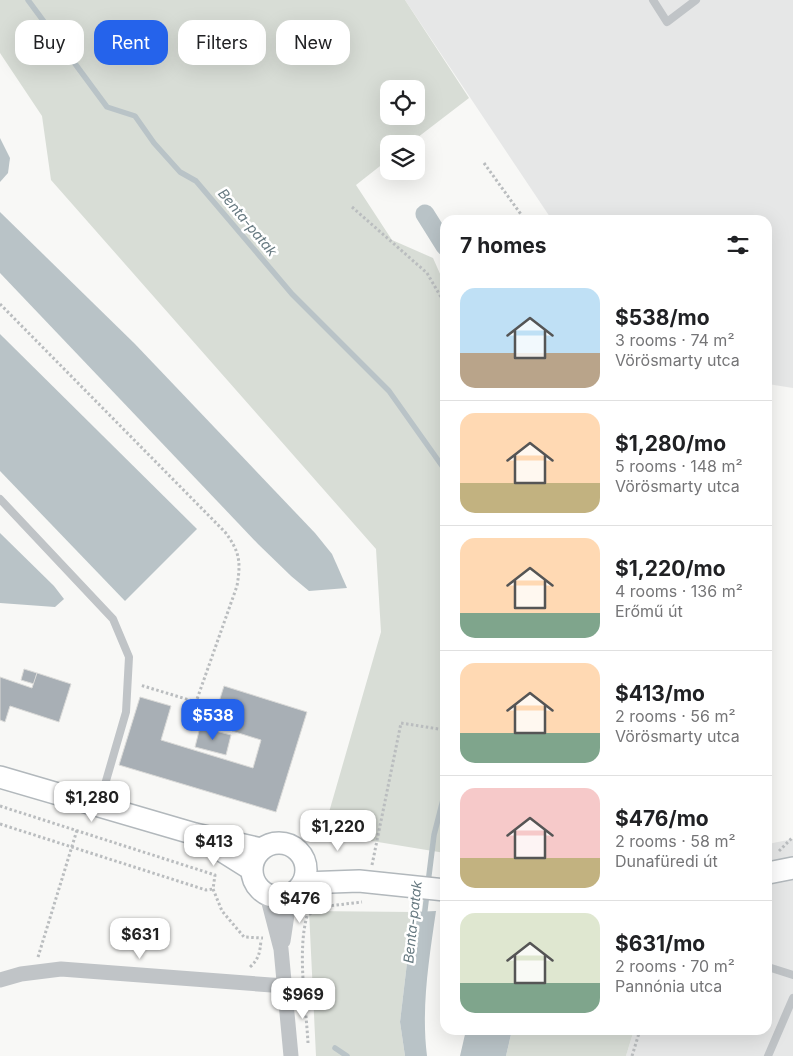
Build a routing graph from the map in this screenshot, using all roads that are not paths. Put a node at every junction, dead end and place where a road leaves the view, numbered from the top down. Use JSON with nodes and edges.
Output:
{"nodes":[{"id":1,"x":653,"y":0,"type":"edge"},
{"id":2,"x":696,"y":0,"type":"edge"},
{"id":3,"x":0,"y":500,"type":"edge"},
{"id":4,"x":0,"y":777,"type":"edge"},
{"id":5,"x":99,"y":806,"type":"junction"},
{"id":6,"x":195,"y":834,"type":"junction"},
{"id":7,"x":261,"y":849,"type":"junction"},
{"id":8,"x":303,"y":858,"type":"junction"},
{"id":9,"x":772,"y":864,"type":"edge"},
{"id":10,"x":793,"y":868,"type":"edge"},
{"id":11,"x":251,"y":869,"type":"junction"},
{"id":12,"x":365,"y":888,"type":"junction"},
{"id":13,"x":296,"y":889,"type":"junction"},
{"id":14,"x":440,"y":890,"type":"edge"},
{"id":15,"x":267,"y":895,"type":"junction"},
{"id":16,"x":281,"y":949,"type":"junction"},
{"id":17,"x":772,"y":968,"type":"edge"},
{"id":18,"x":793,"y":975,"type":"edge"},
{"id":19,"x":0,"y":980,"type":"edge"},
{"id":20,"x":285,"y":986,"type":"junction"},
{"id":21,"x":793,"y":998,"type":"edge"},
{"id":22,"x":291,"y":1056,"type":"edge"},
{"id":23,"x":768,"y":1056,"type":"edge"}],
"edges":[{"from":1,"to":2,"type":"lane"},
{"from":3,"to":5,"type":"lane"},
{"from":4,"to":5,"type":"street"},
{"from":5,"to":6,"type":"street"},
{"from":6,"to":7,"type":"street"},
{"from":6,"to":11,"type":"street"},
{"from":7,"to":8,"type":"street"},
{"from":7,"to":11,"type":"street"},
{"from":8,"to":12,"type":"street"},
{"from":8,"to":13,"type":"street"},
{"from":9,"to":10,"type":"street"},
{"from":11,"to":15,"type":"street"},
{"from":12,"to":13,"type":"street"},
{"from":12,"to":14,"type":"street"},
{"from":13,"to":15,"type":"street"},
{"from":13,"to":16,"type":"street"},
{"from":15,"to":16,"type":"street"},
{"from":16,"to":20,"type":"street"},
{"from":17,"to":18,"type":"lane"},
{"from":19,"to":20,"type":"street"},
{"from":20,"to":22,"type":"street"},
{"from":21,"to":23,"type":"lane"}]}
